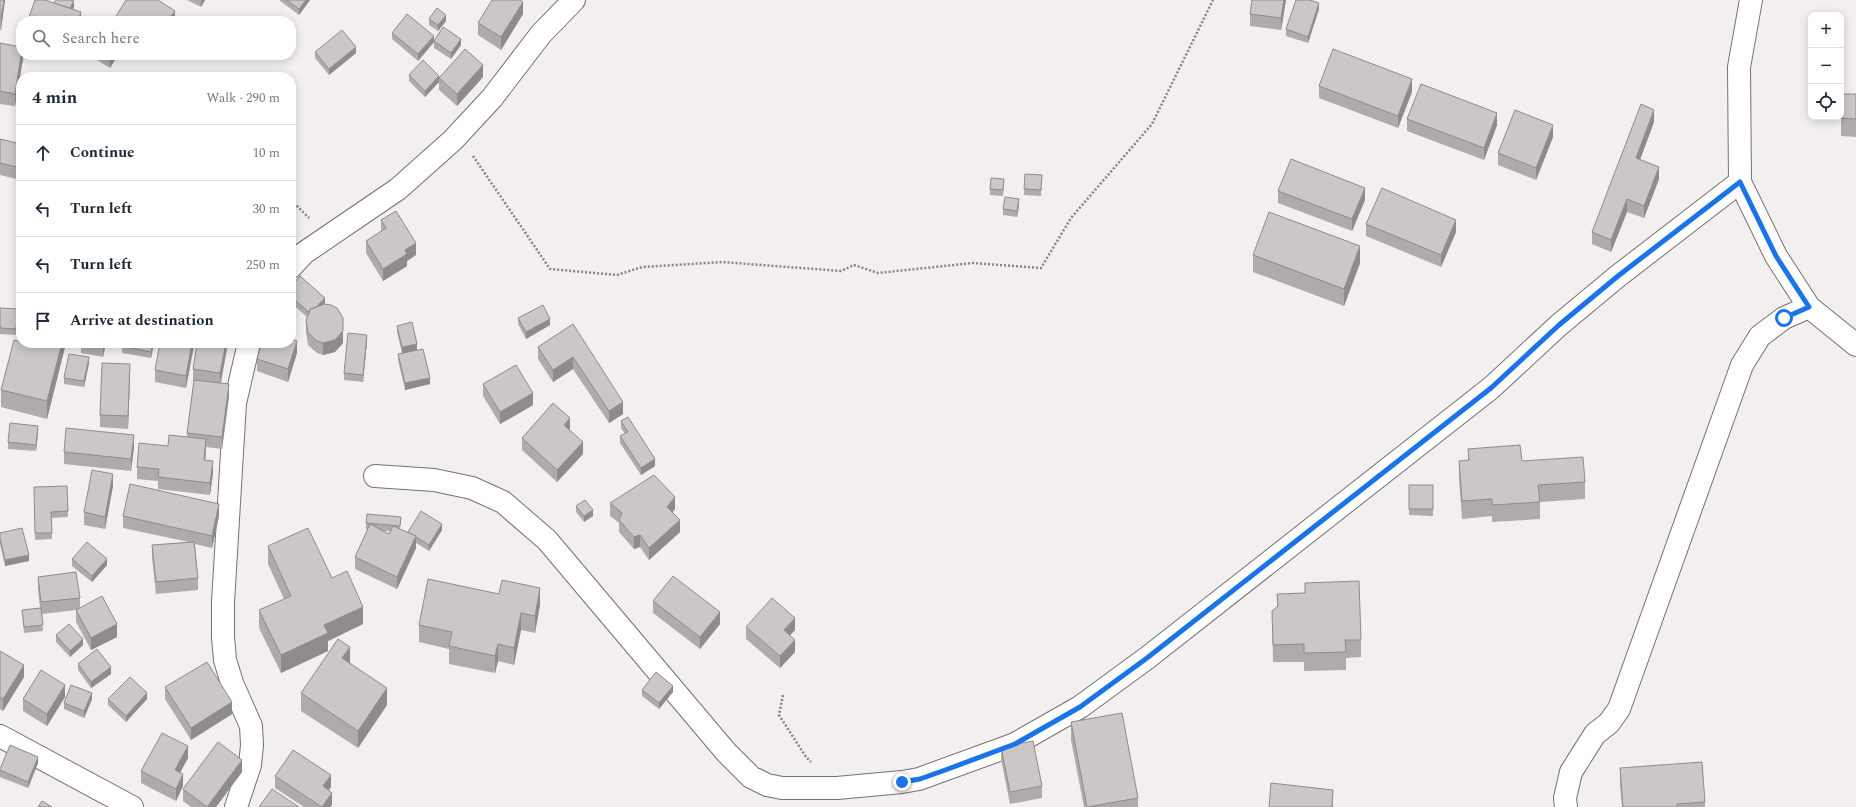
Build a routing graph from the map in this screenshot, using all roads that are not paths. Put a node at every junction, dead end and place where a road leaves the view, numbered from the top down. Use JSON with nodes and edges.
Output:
{"nodes":[{"id":1,"x":574,"y":0,"type":"edge"},
{"id":2,"x":1751,"y":0,"type":"edge"},
{"id":3,"x":1740,"y":182,"type":"junction"},
{"id":4,"x":296,"y":262,"type":"edge"},
{"id":5,"x":1809,"y":307,"type":"junction"},
{"id":6,"x":1856,"y":345,"type":"edge"},
{"id":7,"x":249,"y":348,"type":"edge"},
{"id":8,"x":375,"y":476,"type":"dead end"},
{"id":9,"x":0,"y":736,"type":"edge"},
{"id":10,"x":132,"y":807,"type":"edge"},
{"id":11,"x":236,"y":807,"type":"edge"},
{"id":12,"x":1566,"y":807,"type":"edge"}],
"edges":[{"from":1,"to":4,"type":"street"},
{"from":2,"to":3,"type":"street"},
{"from":3,"to":5,"type":"street"},
{"from":3,"to":8,"type":"street"},
{"from":5,"to":6,"type":"street"},
{"from":5,"to":12,"type":"street"},
{"from":7,"to":11,"type":"street"},
{"from":9,"to":10,"type":"street"}]}
